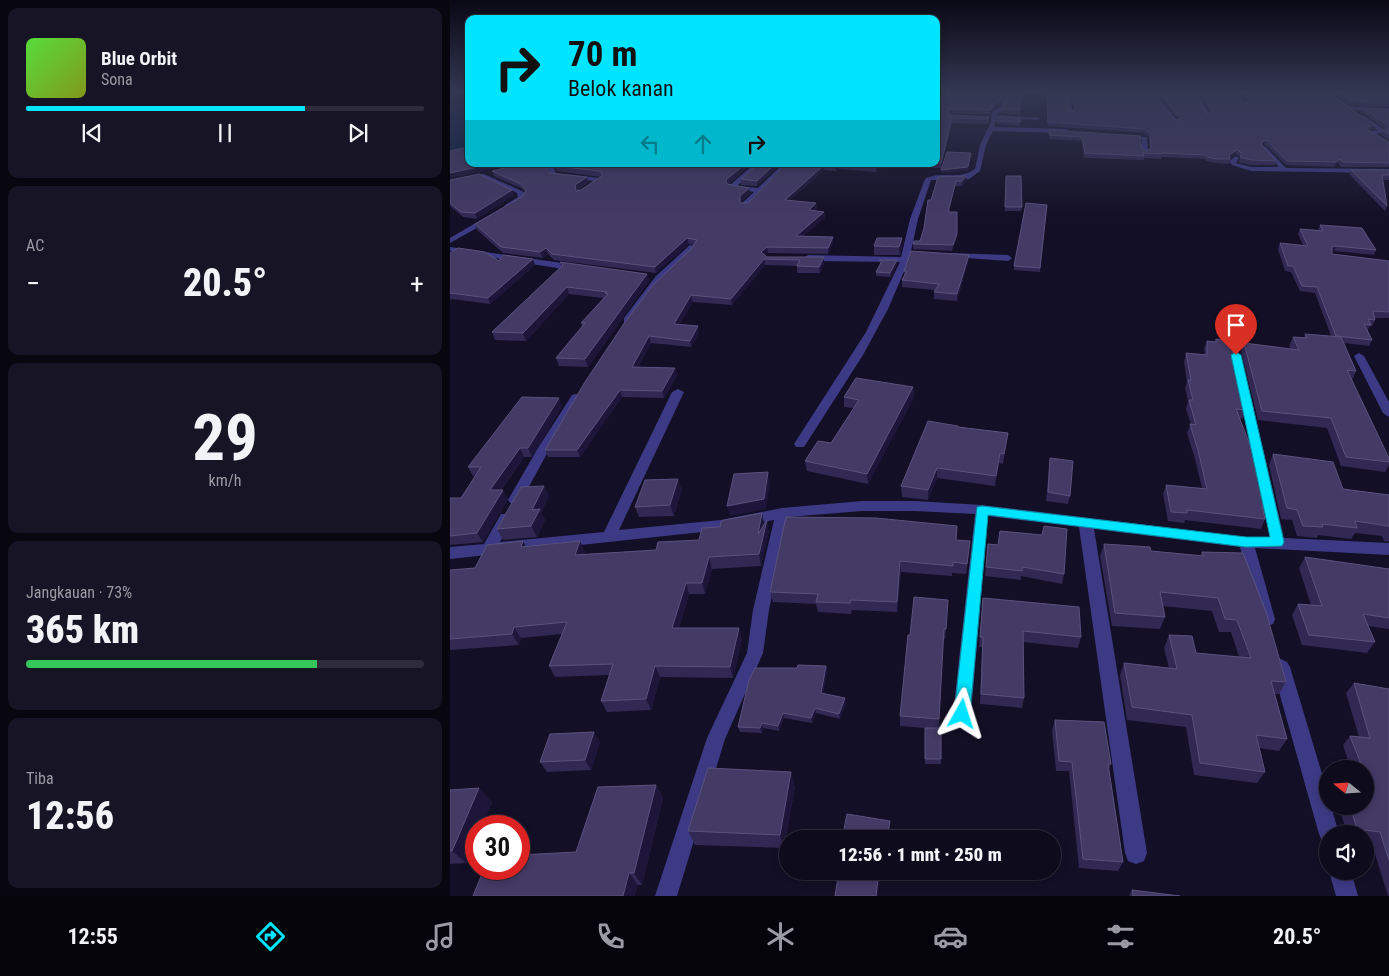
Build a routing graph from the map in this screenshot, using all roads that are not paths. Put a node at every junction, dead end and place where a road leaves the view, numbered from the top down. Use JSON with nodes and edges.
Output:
{"nodes":[{"id":1,"x":989,"y":134,"type":"edge"},
{"id":2,"x":1371,"y":134,"type":"edge"},
{"id":3,"x":1118,"y":135,"type":"edge"},
{"id":4,"x":1389,"y":144,"type":"edge"},
{"id":5,"x":1265,"y":148,"type":"edge"},
{"id":6,"x":1145,"y":152,"type":"edge"},
{"id":7,"x":1236,"y":158,"type":"edge"},
{"id":8,"x":550,"y":167,"type":"edge"},
{"id":9,"x":754,"y":167,"type":"edge"},
{"id":10,"x":783,"y":167,"type":"edge"},
{"id":11,"x":1284,"y":169,"type":"junction"},
{"id":12,"x":490,"y":170,"type":"edge"},
{"id":13,"x":1389,"y":171,"type":"edge"},
{"id":14,"x":758,"y":190,"type":"junction"},
{"id":15,"x":580,"y":193,"type":"edge"},
{"id":16,"x":745,"y":205,"type":"edge"},
{"id":17,"x":500,"y":212,"type":"edge"},
{"id":18,"x":493,"y":216,"type":"edge"},
{"id":19,"x":450,"y":241,"type":"edge"},
{"id":20,"x":693,"y":247,"type":"edge"},
{"id":21,"x":450,"y":248,"type":"edge"},
{"id":22,"x":941,"y":254,"type":"edge"},
{"id":23,"x":908,"y":255,"type":"junction"},
{"id":24,"x":796,"y":258,"type":"edge"},
{"id":25,"x":1008,"y":258,"type":"dead end"},
{"id":26,"x":584,"y":269,"type":"edge"},
{"id":27,"x":622,"y":329,"type":"edge"},
{"id":28,"x":1236,"y":355,"type":"edge"},
{"id":29,"x":1359,"y":356,"type":"dead end"},
{"id":30,"x":584,"y":385,"type":"edge"},
{"id":31,"x":678,"y":392,"type":"dead end"},
{"id":32,"x":1389,"y":413,"type":"edge"},
{"id":33,"x":800,"y":444,"type":"dead end"},
{"id":34,"x":982,"y":510,"type":"junction"},
{"id":35,"x":782,"y":513,"type":"junction"},
{"id":36,"x":1086,"y":523,"type":"junction"},
{"id":37,"x":609,"y":537,"type":"junction"},
{"id":38,"x":1246,"y":542,"type":"junction"},
{"id":39,"x":1278,"y":542,"type":"junction"},
{"id":40,"x":1389,"y":548,"type":"edge"},
{"id":41,"x":489,"y":549,"type":"junction"},
{"id":42,"x":450,"y":553,"type":"edge"},
{"id":43,"x":1271,"y":633,"type":"edge"},
{"id":44,"x":1276,"y":651,"type":"edge"},
{"id":45,"x":962,"y":714,"type":"dead end"},
{"id":46,"x":1326,"y":825,"type":"edge"},
{"id":47,"x":1136,"y":853,"type":"dead end"},
{"id":48,"x":1343,"y":880,"type":"edge"},
{"id":49,"x":666,"y":896,"type":"edge"},
{"id":50,"x":1347,"y":896,"type":"edge"}],
"edges":[{"from":1,"to":23,"type":"street"},
{"from":2,"to":4,"type":"street"},
{"from":3,"to":6,"type":"street"},
{"from":5,"to":11,"type":"street"},
{"from":7,"to":11,"type":"street"},
{"from":8,"to":15,"type":"street"},
{"from":9,"to":14,"type":"street"},
{"from":10,"to":14,"type":"street"},
{"from":11,"to":13,"type":"street"},
{"from":12,"to":17,"type":"street"},
{"from":14,"to":16,"type":"street"},
{"from":18,"to":19,"type":"street"},
{"from":20,"to":27,"type":"street"},
{"from":21,"to":26,"type":"street"},
{"from":22,"to":25,"type":"street"},
{"from":23,"to":24,"type":"street"},
{"from":23,"to":33,"type":"street"},
{"from":28,"to":39,"type":"street"},
{"from":29,"to":32,"type":"street"},
{"from":30,"to":41,"type":"street"},
{"from":31,"to":37,"type":"street"},
{"from":34,"to":35,"type":"street"},
{"from":34,"to":36,"type":"street"},
{"from":34,"to":45,"type":"street"},
{"from":35,"to":37,"type":"street"},
{"from":35,"to":49,"type":"street"},
{"from":36,"to":38,"type":"street"},
{"from":36,"to":47,"type":"street"},
{"from":37,"to":41,"type":"street"},
{"from":38,"to":39,"type":"street"},
{"from":38,"to":43,"type":"street"},
{"from":39,"to":40,"type":"street"},
{"from":41,"to":42,"type":"street"},
{"from":44,"to":46,"type":"street"},
{"from":48,"to":50,"type":"street"}]}
